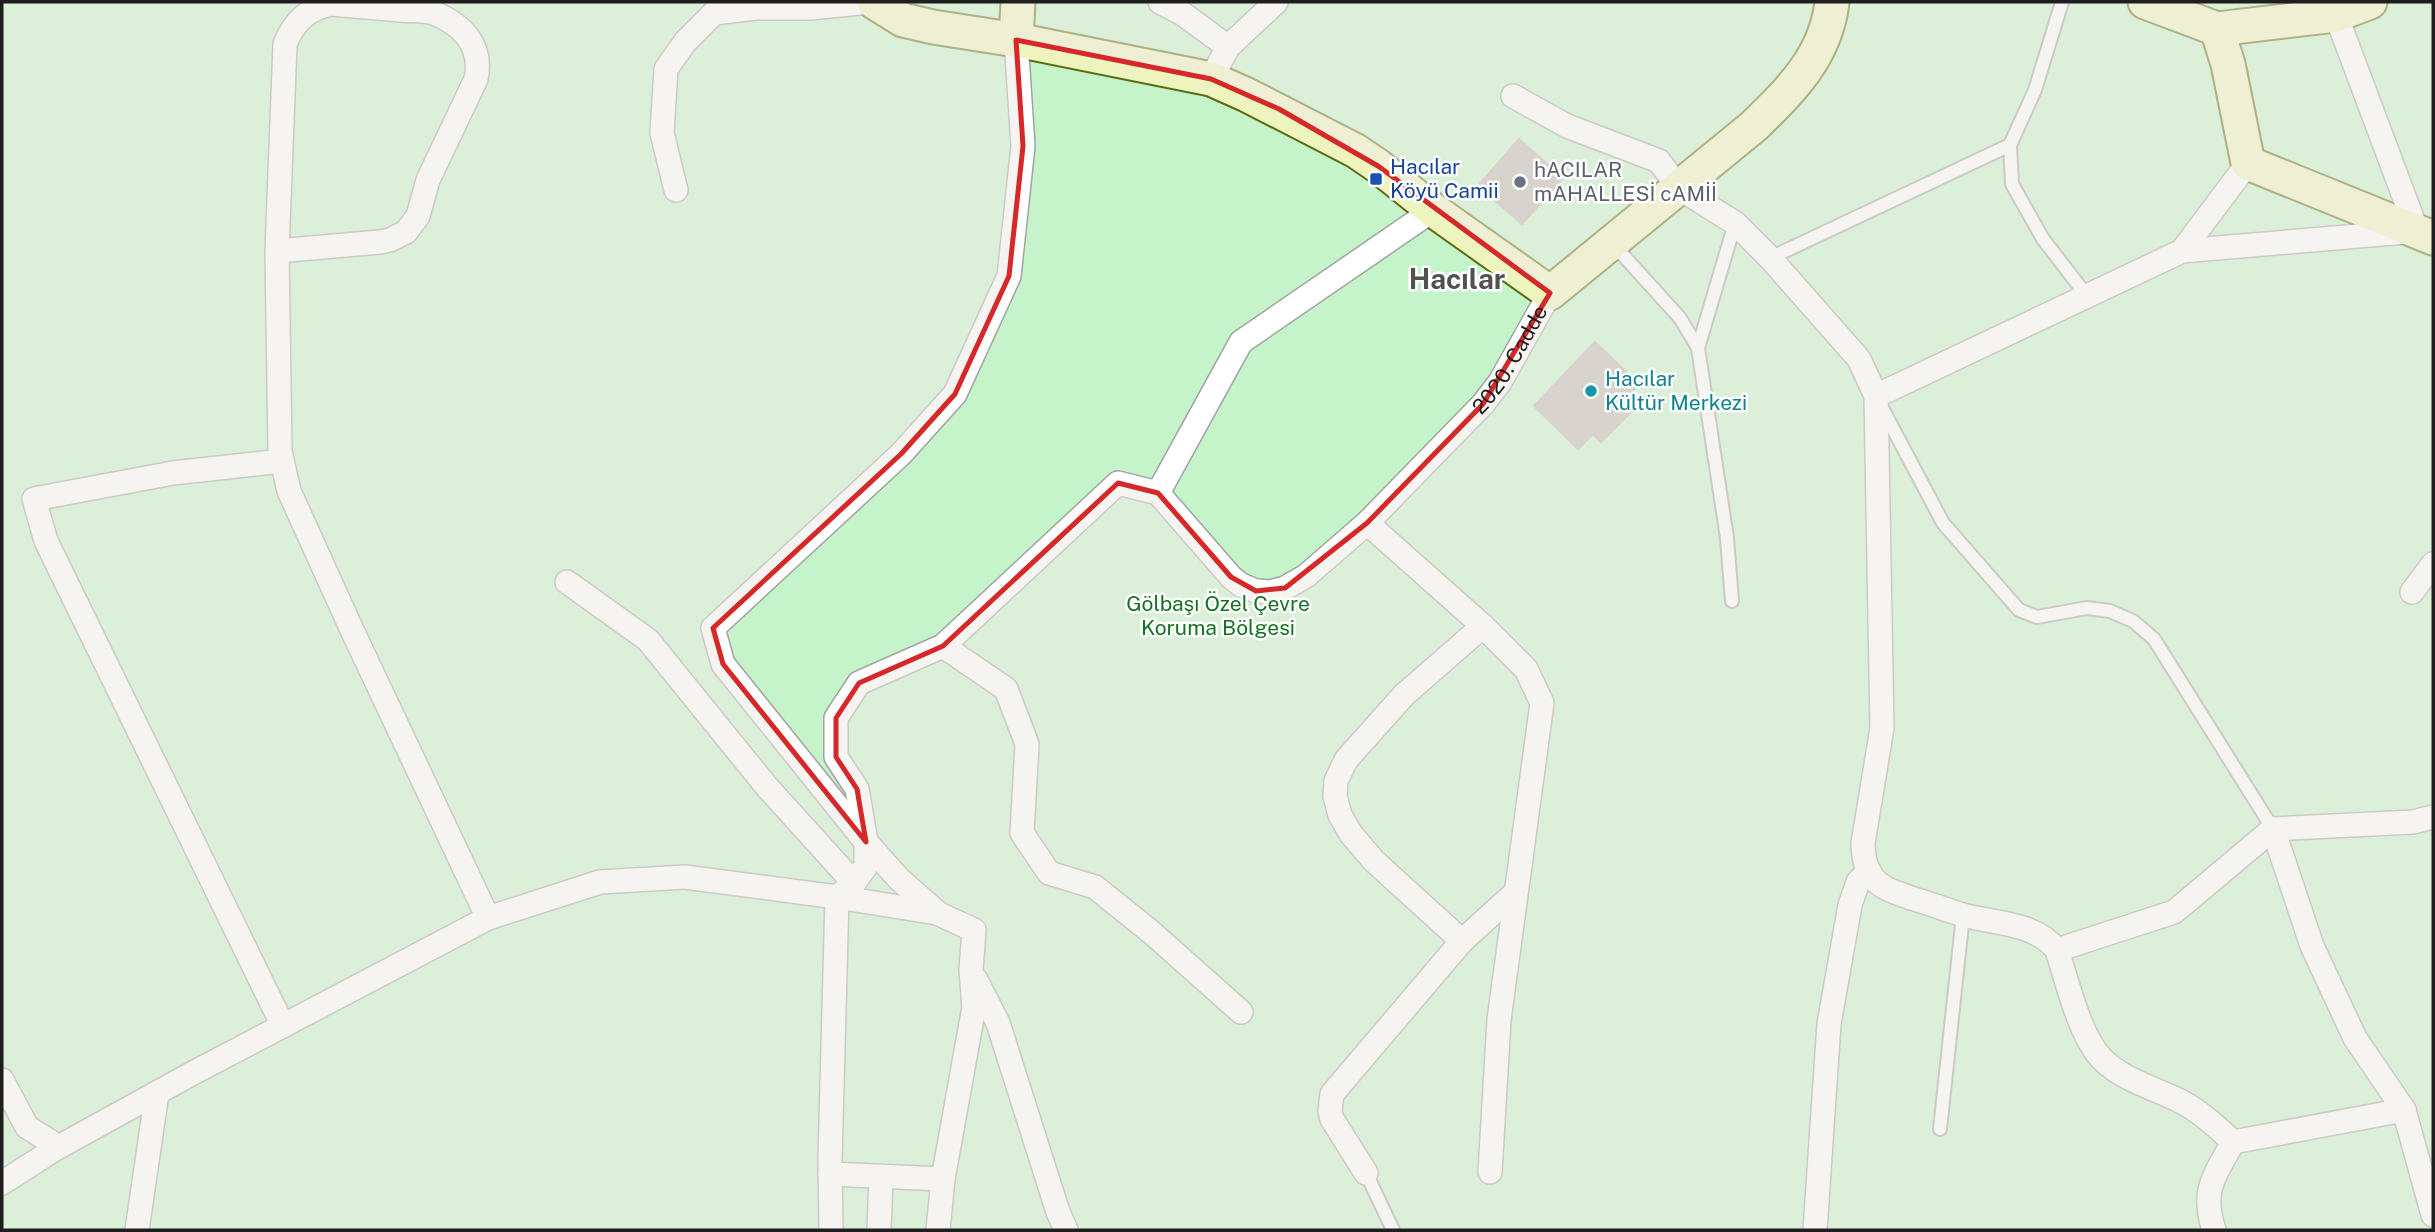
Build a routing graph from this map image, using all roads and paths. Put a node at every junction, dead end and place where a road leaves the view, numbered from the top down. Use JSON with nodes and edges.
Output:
{"nodes":[{"id":1,"x":872,"y":2,"type":"edge"},
{"id":2,"x":1018,"y":2,"type":"edge"},
{"id":3,"x":1160,"y":2,"type":"edge"},
{"id":4,"x":1276,"y":2,"type":"edge"},
{"id":5,"x":1832,"y":2,"type":"edge"},
{"id":6,"x":2062,"y":2,"type":"edge"},
{"id":7,"x":2146,"y":2,"type":"edge"},
{"id":8,"x":2370,"y":2,"type":"edge"},
{"id":9,"x":433,"y":7,"type":"edge"},
{"id":10,"x":2336,"y":15,"type":"junction"},
{"id":11,"x":2217,"y":29,"type":"junction"},
{"id":12,"x":1016,"y":40,"type":"junction"},
{"id":13,"x":1228,"y":47,"type":"junction"},
{"id":14,"x":1211,"y":79,"type":"junction"},
{"id":15,"x":1513,"y":96,"type":"dead end"},
{"id":16,"x":2010,"y":145,"type":"junction"},
{"id":17,"x":2248,"y":163,"type":"junction"},
{"id":18,"x":1679,"y":188,"type":"junction"},
{"id":19,"x":676,"y":190,"type":"dead end"},
{"id":20,"x":1433,"y":210,"type":"junction"},
{"id":21,"x":1735,"y":223,"type":"junction"},
{"id":22,"x":2425,"y":234,"type":"edge"},
{"id":23,"x":1612,"y":243,"type":"junction"},
{"id":24,"x":277,"y":251,"type":"junction"},
{"id":25,"x":2182,"y":251,"type":"junction"},
{"id":26,"x":1770,"y":258,"type":"junction"},
{"id":27,"x":1550,"y":293,"type":"junction"},
{"id":28,"x":2087,"y":296,"type":"junction"},
{"id":29,"x":1698,"y":348,"type":"junction"},
{"id":30,"x":1876,"y":396,"type":"junction"},
{"id":31,"x":282,"y":461,"type":"junction"},
{"id":32,"x":1158,"y":493,"type":"junction"},
{"id":33,"x":1367,"y":523,"type":"junction"},
{"id":34,"x":2433,"y":564,"type":"edge"},
{"id":35,"x":567,"y":582,"type":"dead end"},
{"id":36,"x":2412,"y":592,"type":"dead end"},
{"id":37,"x":1732,"y":601,"type":"dead end"},
{"id":38,"x":1483,"y":626,"type":"junction"},
{"id":39,"x":943,"y":646,"type":"junction"},
{"id":40,"x":2433,"y":817,"type":"edge"},
{"id":41,"x":2273,"y":829,"type":"junction"},
{"id":42,"x":866,"y":842,"type":"junction"},
{"id":43,"x":1868,"y":871,"type":"junction"},
{"id":44,"x":845,"y":890,"type":"junction"},
{"id":45,"x":1515,"y":893,"type":"junction"},
{"id":46,"x":939,"y":914,"type":"junction"},
{"id":47,"x":1963,"y":915,"type":"junction"},
{"id":48,"x":488,"y":918,"type":"junction"},
{"id":49,"x":1461,"y":941,"type":"junction"},
{"id":50,"x":2057,"y":950,"type":"junction"},
{"id":51,"x":971,"y":970,"type":"junction"},
{"id":52,"x":1241,"y":1012,"type":"dead end"},
{"id":53,"x":283,"y":1026,"type":"junction"},
{"id":54,"x":2,"y":1080,"type":"edge"},
{"id":55,"x":158,"y":1093,"type":"junction"},
{"id":56,"x":2404,"y":1111,"type":"junction"},
{"id":57,"x":1940,"y":1129,"type":"dead end"},
{"id":58,"x":2233,"y":1142,"type":"junction"},
{"id":59,"x":55,"y":1149,"type":"junction"},
{"id":60,"x":1366,"y":1172,"type":"joint"},
{"id":61,"x":1490,"y":1172,"type":"dead end"},
{"id":62,"x":830,"y":1174,"type":"junction"},
{"id":63,"x":881,"y":1177,"type":"junction"},
{"id":64,"x":943,"y":1179,"type":"junction"},
{"id":65,"x":2,"y":1183,"type":"edge"},
{"id":66,"x":2433,"y":1215,"type":"edge"},
{"id":67,"x":137,"y":1230,"type":"edge"},
{"id":68,"x":831,"y":1230,"type":"edge"},
{"id":69,"x":879,"y":1230,"type":"edge"},
{"id":70,"x":938,"y":1230,"type":"edge"},
{"id":71,"x":1066,"y":1230,"type":"edge"},
{"id":72,"x":1393,"y":1230,"type":"edge"},
{"id":73,"x":1815,"y":1230,"type":"edge"},
{"id":74,"x":2214,"y":1230,"type":"edge"}],
"edges":[{"from":1,"to":12,"type":"street"},
{"from":1,"to":19,"type":"street"},
{"from":2,"to":12,"type":"street"},
{"from":3,"to":13,"type":"street"},
{"from":4,"to":13,"type":"street"},
{"from":5,"to":18,"type":"street","name":"2020. Cadde"},
{"from":6,"to":16,"type":"lane"},
{"from":7,"to":11,"type":"street"},
{"from":8,"to":10,"type":"street"},
{"from":9,"to":24,"type":"street"},
{"from":9,"to":24,"type":"street"},
{"from":10,"to":11,"type":"street"},
{"from":10,"to":22,"type":"street"},
{"from":11,"to":17,"type":"street"},
{"from":12,"to":14,"type":"street"},
{"from":12,"to":42,"type":"street"},
{"from":13,"to":14,"type":"street"},
{"from":14,"to":20,"type":"street"},
{"from":15,"to":18,"type":"street"},
{"from":16,"to":26,"type":"lane"},
{"from":16,"to":28,"type":"lane"},
{"from":17,"to":22,"type":"street"},
{"from":17,"to":25,"type":"street"},
{"from":18,"to":21,"type":"street"},
{"from":18,"to":23,"type":"street","name":"2020. Cadde"},
{"from":20,"to":27,"type":"street"},
{"from":20,"to":32,"type":"street"},
{"from":21,"to":26,"type":"street"},
{"from":21,"to":29,"type":"lane"},
{"from":22,"to":25,"type":"street"},
{"from":23,"to":27,"type":"street","name":"2020. Cadde"},
{"from":23,"to":29,"type":"lane"},
{"from":24,"to":31,"type":"street"},
{"from":25,"to":28,"type":"street"},
{"from":26,"to":30,"type":"street"},
{"from":27,"to":33,"type":"street","name":"2020. Cadde"},
{"from":28,"to":30,"type":"street"},
{"from":29,"to":37,"type":"lane"},
{"from":30,"to":41,"type":"lane"},
{"from":30,"to":43,"type":"street"},
{"from":31,"to":48,"type":"street"},
{"from":31,"to":53,"type":"street"},
{"from":32,"to":33,"type":"street","name":"2020. Cadde"},
{"from":32,"to":39,"type":"street"},
{"from":33,"to":38,"type":"street"},
{"from":34,"to":36,"type":"street"},
{"from":35,"to":44,"type":"street"},
{"from":38,"to":45,"type":"street"},
{"from":38,"to":49,"type":"street"},
{"from":39,"to":42,"type":"street"},
{"from":39,"to":52,"type":"street"},
{"from":40,"to":41,"type":"street"},
{"from":41,"to":50,"type":"street"},
{"from":41,"to":56,"type":"street"},
{"from":42,"to":44,"type":"street"},
{"from":42,"to":46,"type":"street"},
{"from":43,"to":47,"type":"street"},
{"from":43,"to":73,"type":"street"},
{"from":44,"to":46,"type":"street"},
{"from":44,"to":48,"type":"street"},
{"from":44,"to":62,"type":"street"},
{"from":45,"to":49,"type":"street"},
{"from":45,"to":61,"type":"street"},
{"from":46,"to":51,"type":"street"},
{"from":47,"to":50,"type":"street"},
{"from":47,"to":57,"type":"lane"},
{"from":48,"to":53,"type":"street"},
{"from":49,"to":60,"type":"street"},
{"from":50,"to":58,"type":"street"},
{"from":51,"to":64,"type":"street"},
{"from":51,"to":71,"type":"street"},
{"from":53,"to":55,"type":"street"},
{"from":54,"to":59,"type":"street"},
{"from":55,"to":59,"type":"street"},
{"from":55,"to":67,"type":"street"},
{"from":56,"to":58,"type":"street"},
{"from":56,"to":66,"type":"street"},
{"from":58,"to":74,"type":"street"},
{"from":59,"to":65,"type":"street"},
{"from":60,"to":72,"type":"lane"},
{"from":62,"to":63,"type":"street"},
{"from":62,"to":68,"type":"street"},
{"from":63,"to":64,"type":"street"},
{"from":63,"to":69,"type":"street"},
{"from":64,"to":70,"type":"street"}]}
